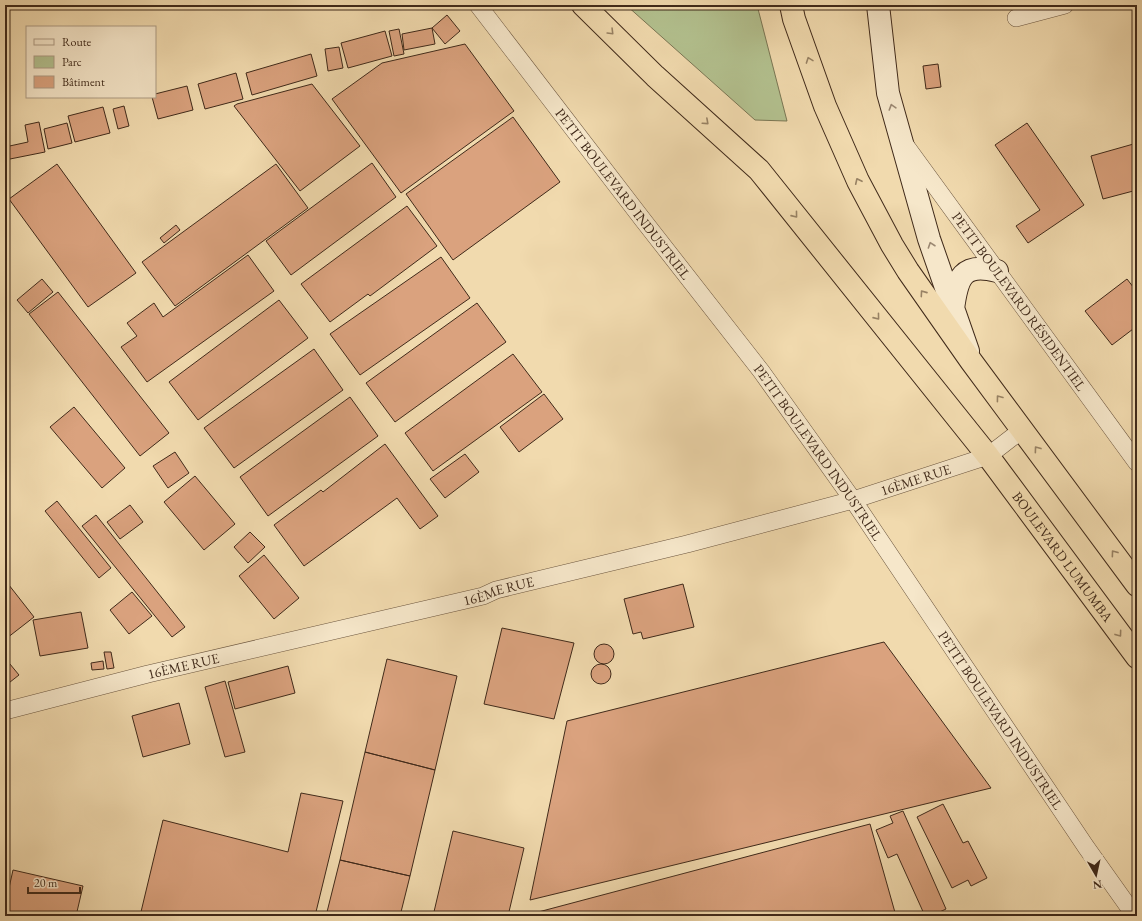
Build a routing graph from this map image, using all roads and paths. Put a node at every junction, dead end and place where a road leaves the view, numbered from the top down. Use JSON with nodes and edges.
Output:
{"nodes":[{"id":1,"x":478,"y":5,"type":"edge"},
{"id":2,"x":583,"y":5,"type":"edge"},
{"id":3,"x":791,"y":5,"type":"edge"},
{"id":4,"x":878,"y":5,"type":"edge"},
{"id":5,"x":1065,"y":5,"type":"edge"},
{"id":6,"x":1016,"y":18,"type":"dead end"},
{"id":7,"x":901,"y":139,"type":"junction"},
{"id":8,"x":997,"y":271,"type":"junction"},
{"id":9,"x":953,"y":309,"type":"junction"},
{"id":10,"x":971,"y":361,"type":"junction"},
{"id":11,"x":1023,"y":430,"type":"junction"},
{"id":12,"x":988,"y":456,"type":"junction"},
{"id":13,"x":1137,"y":463,"type":"edge"},
{"id":14,"x":853,"y":500,"type":"junction"},
{"id":15,"x":1137,"y":585,"type":"edge"},
{"id":16,"x":1137,"y":658,"type":"edge"},
{"id":17,"x":5,"y":711,"type":"edge"},
{"id":18,"x":1135,"y":916,"type":"edge"}],
"edges":[{"from":1,"to":14,"type":"street","name":"PETIT BOULEVARD INDUSTRIEL"},
{"from":2,"to":12,"type":"highway","name":"BOULEVARD LUMUMBA","one_way":true},
{"from":10,"to":3,"type":"highway","one_way":true},
{"from":7,"to":4,"type":"main road","one_way":true},
{"from":5,"to":6,"type":"street"},
{"from":7,"to":8,"type":"street","name":"PETIT BOULEVARD RÉSIDENTIEL"},
{"from":9,"to":7,"type":"main road","one_way":true},
{"from":8,"to":9,"type":"main road"},
{"from":8,"to":13,"type":"street","name":"PETIT BOULEVARD RÉSIDENTIEL"},
{"from":9,"to":10,"type":"main road"},
{"from":11,"to":10,"type":"highway","one_way":true},
{"from":11,"to":12,"type":"street","name":"16ÈME RUE"},
{"from":15,"to":11,"type":"highway","one_way":true},
{"from":12,"to":14,"type":"street","name":"16ÈME RUE"},
{"from":12,"to":16,"type":"highway","name":"BOULEVARD LUMUMBA","one_way":true},
{"from":14,"to":17,"type":"street","name":"16ÈME RUE"},
{"from":14,"to":18,"type":"street","name":"PETIT BOULEVARD INDUSTRIEL"}]}
